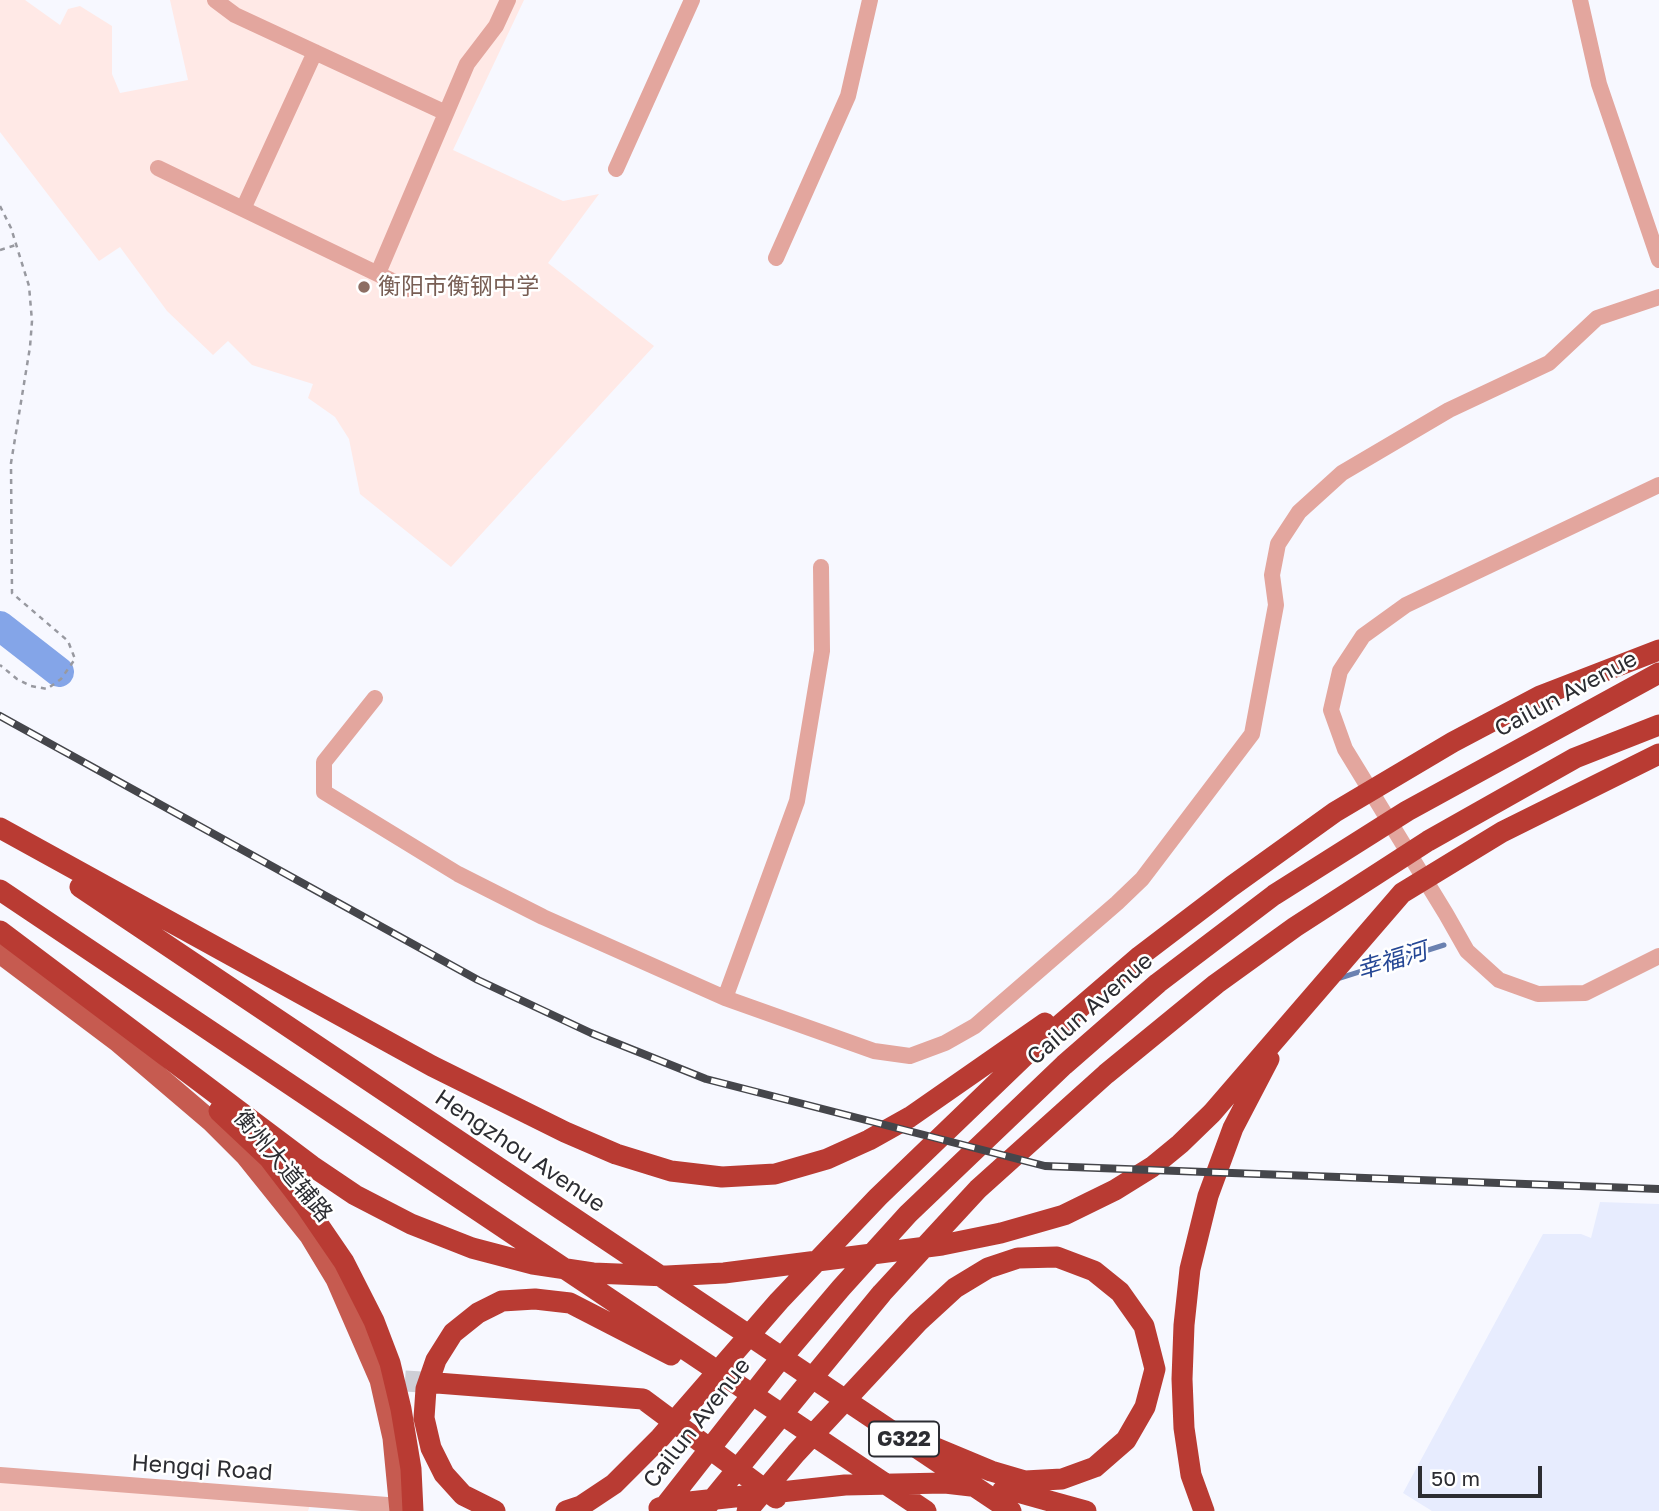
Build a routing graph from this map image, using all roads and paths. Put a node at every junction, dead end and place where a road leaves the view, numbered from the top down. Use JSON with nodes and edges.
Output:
{"nodes":[{"id":1,"x":215,"y":0,"type":"edge"},
{"id":2,"x":508,"y":0,"type":"edge"},
{"id":3,"x":692,"y":0,"type":"edge"},
{"id":4,"x":870,"y":0,"type":"edge"},
{"id":5,"x":1580,"y":0,"type":"edge"},
{"id":6,"x":315,"y":52,"type":"junction"},
{"id":7,"x":446,"y":113,"type":"junction"},
{"id":8,"x":158,"y":168,"type":"dead end"},
{"id":9,"x":616,"y":169,"type":"dead end"},
{"id":10,"x":0,"y":206,"type":"edge"},
{"id":11,"x":243,"y":209,"type":"junction"},
{"id":12,"x":16,"y":245,"type":"junction"},
{"id":13,"x":0,"y":250,"type":"edge"},
{"id":14,"x":776,"y":258,"type":"dead end"},
{"id":15,"x":1659,"y":260,"type":"edge"},
{"id":16,"x":378,"y":274,"type":"junction"},
{"id":17,"x":409,"y":289,"type":"dead end"},
{"id":18,"x":1659,"y":297,"type":"edge"},
{"id":19,"x":1659,"y":485,"type":"edge"},
{"id":20,"x":821,"y":567,"type":"dead end"},
{"id":21,"x":1659,"y":650,"type":"edge"},
{"id":22,"x":0,"y":665,"type":"edge"},
{"id":23,"x":1659,"y":673,"type":"edge"},
{"id":24,"x":375,"y":698,"type":"dead end"},
{"id":25,"x":1659,"y":727,"type":"edge"},
{"id":26,"x":1659,"y":754,"type":"edge"},
{"id":27,"x":0,"y":830,"type":"edge"},
{"id":28,"x":0,"y":890,"type":"edge"},
{"id":29,"x":0,"y":932,"type":"edge"},
{"id":30,"x":0,"y":953,"type":"edge"},
{"id":31,"x":1140,"y":956,"type":"junction"},
{"id":32,"x":1659,"y":956,"type":"edge"},
{"id":33,"x":725,"y":998,"type":"junction"},
{"id":34,"x":1296,"y":1015,"type":"junction"},
{"id":35,"x":139,"y":1035,"type":"junction"},
{"id":36,"x":380,"y":1380,"type":"junction"},
{"id":37,"x":405,"y":1381,"type":"tunnel mouth"},
{"id":38,"x":437,"y":1383,"type":"tunnel mouth"},
{"id":39,"x":768,"y":1405,"type":"junction"},
{"id":40,"x":884,"y":1426,"type":"junction"},
{"id":41,"x":0,"y":1467,"type":"edge"},
{"id":42,"x":0,"y":1475,"type":"edge"},
{"id":43,"x":403,"y":1506,"type":"edge"},
{"id":44,"x":780,"y":1507,"type":"edge"},
{"id":45,"x":495,"y":1511,"type":"edge"},
{"id":46,"x":566,"y":1511,"type":"edge"},
{"id":47,"x":652,"y":1511,"type":"edge"},
{"id":48,"x":661,"y":1511,"type":"edge"},
{"id":49,"x":703,"y":1511,"type":"edge"},
{"id":50,"x":747,"y":1511,"type":"edge"},
{"id":51,"x":926,"y":1511,"type":"edge"},
{"id":52,"x":1011,"y":1511,"type":"edge"},
{"id":53,"x":1086,"y":1511,"type":"edge"},
{"id":54,"x":1204,"y":1511,"type":"edge"}],
"edges":[{"from":1,"to":6,"type":"street"},
{"from":2,"to":7,"type":"street"},
{"from":3,"to":9,"type":"street"},
{"from":4,"to":14,"type":"street"},
{"from":5,"to":15,"type":"street"},
{"from":6,"to":7,"type":"street"},
{"from":6,"to":11,"type":"street"},
{"from":7,"to":16,"type":"street"},
{"from":8,"to":11,"type":"street"},
{"from":10,"to":12,"type":"path"},
{"from":11,"to":16,"type":"street"},
{"from":12,"to":13,"type":"path"},
{"from":12,"to":22,"type":"path"},
{"from":16,"to":17,"type":"street"},
{"from":18,"to":33,"type":"street"},
{"from":19,"to":32,"type":"street"},
{"from":20,"to":33,"type":"street"},
{"from":21,"to":31,"type":"highway"},
{"from":23,"to":48,"type":"highway","name":"Cailun Avenue"},
{"from":24,"to":33,"type":"street"},
{"from":25,"to":49,"type":"highway"},
{"from":26,"to":34,"type":"highway"},
{"from":27,"to":31,"type":"highway"},
{"from":27,"to":40,"type":"highway","name":"Hengzhou Avenue","number":"G322"},
{"from":28,"to":39,"type":"highway"},
{"from":29,"to":35,"type":"highway"},
{"from":30,"to":36,"type":"main road","name":"衡州大道辅路"},
{"from":31,"to":46,"type":"highway"},
{"from":34,"to":35,"type":"highway"},
{"from":34,"to":54,"type":"highway"},
{"from":35,"to":43,"type":"highway"},
{"from":36,"to":37,"type":"highway"},
{"from":36,"to":43,"type":"main road","name":"衡州大道辅路"},
{"from":38,"to":44,"type":"highway"},
{"from":39,"to":45,"type":"highway"},
{"from":39,"to":51,"type":"highway","number":"G322"},
{"from":40,"to":50,"type":"highway"},
{"from":40,"to":52,"type":"highway","name":"Hengzhou Avenue","number":"G322"},
{"from":41,"to":43,"type":"street","name":"Hengqi Road"},
{"from":42,"to":43,"type":"street","name":"Hengqi Road"},
{"from":47,"to":53,"type":"highway"}]}
